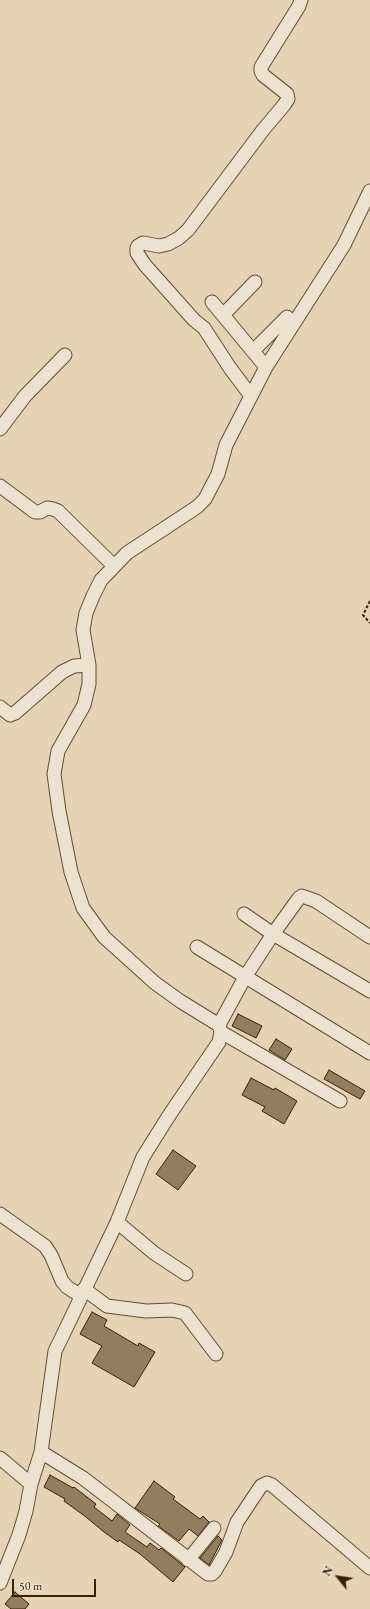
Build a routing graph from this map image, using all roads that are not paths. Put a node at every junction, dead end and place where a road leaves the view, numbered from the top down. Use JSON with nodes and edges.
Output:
{"nodes":[{"id":1,"x":301,"y":0,"type":"edge"},
{"id":2,"x":370,"y":191,"type":"edge"},
{"id":3,"x":255,"y":282,"type":"dead end"},
{"id":4,"x":212,"y":302,"type":"dead end"},
{"id":5,"x":223,"y":315,"type":"junction"},
{"id":6,"x":287,"y":317,"type":"dead end"},
{"id":7,"x":253,"y":351,"type":"junction"},
{"id":8,"x":65,"y":355,"type":"dead end"},
{"id":9,"x":266,"y":367,"type":"junction"},
{"id":10,"x":251,"y":396,"type":"junction"},
{"id":11,"x":0,"y":429,"type":"edge"},
{"id":12,"x":0,"y":486,"type":"edge"},
{"id":13,"x":114,"y":566,"type":"junction"},
{"id":14,"x":89,"y":665,"type":"junction"},
{"id":15,"x":0,"y":707,"type":"edge"},
{"id":16,"x":244,"y":914,"type":"dead end"},
{"id":17,"x":273,"y":934,"type":"junction"},
{"id":18,"x":370,"y":936,"type":"edge"},
{"id":19,"x":197,"y":947,"type":"dead end"},
{"id":20,"x":245,"y":976,"type":"junction"},
{"id":21,"x":370,"y":991,"type":"edge"},
{"id":22,"x":220,"y":1028,"type":"junction"},
{"id":23,"x":370,"y":1052,"type":"edge"},
{"id":24,"x":340,"y":1100,"type":"dead end"},
{"id":25,"x":0,"y":1214,"type":"edge"},
{"id":26,"x":117,"y":1222,"type":"junction"},
{"id":27,"x":186,"y":1274,"type":"dead end"},
{"id":28,"x":83,"y":1292,"type":"junction"},
{"id":29,"x":216,"y":1354,"type":"dead end"},
{"id":30,"x":41,"y":1452,"type":"junction"},
{"id":31,"x":0,"y":1458,"type":"edge"},
{"id":32,"x":31,"y":1484,"type":"junction"},
{"id":33,"x":214,"y":1528,"type":"dead end"},
{"id":34,"x":188,"y":1560,"type":"junction"},
{"id":35,"x":370,"y":1568,"type":"edge"},
{"id":36,"x":0,"y":1583,"type":"edge"}],
"edges":[{"from":1,"to":10,"type":"street"},
{"from":2,"to":9,"type":"street"},
{"from":3,"to":5,"type":"street"},
{"from":4,"to":5,"type":"street"},
{"from":5,"to":7,"type":"street"},
{"from":6,"to":7,"type":"street"},
{"from":7,"to":9,"type":"street"},
{"from":8,"to":11,"type":"street"},
{"from":9,"to":10,"type":"street"},
{"from":10,"to":13,"type":"street"},
{"from":12,"to":13,"type":"street"},
{"from":13,"to":14,"type":"street"},
{"from":14,"to":15,"type":"street"},
{"from":14,"to":22,"type":"street"},
{"from":16,"to":17,"type":"street"},
{"from":17,"to":18,"type":"street"},
{"from":17,"to":20,"type":"street"},
{"from":17,"to":21,"type":"street"},
{"from":19,"to":20,"type":"street"},
{"from":20,"to":22,"type":"street"},
{"from":20,"to":23,"type":"street"},
{"from":22,"to":24,"type":"street"},
{"from":22,"to":26,"type":"street"},
{"from":25,"to":28,"type":"street"},
{"from":26,"to":27,"type":"street"},
{"from":26,"to":28,"type":"street"},
{"from":28,"to":29,"type":"street"},
{"from":28,"to":30,"type":"street"},
{"from":30,"to":32,"type":"street"},
{"from":30,"to":34,"type":"street"},
{"from":31,"to":32,"type":"street"},
{"from":32,"to":36,"type":"street"},
{"from":33,"to":34,"type":"street"},
{"from":34,"to":35,"type":"street"}]}
